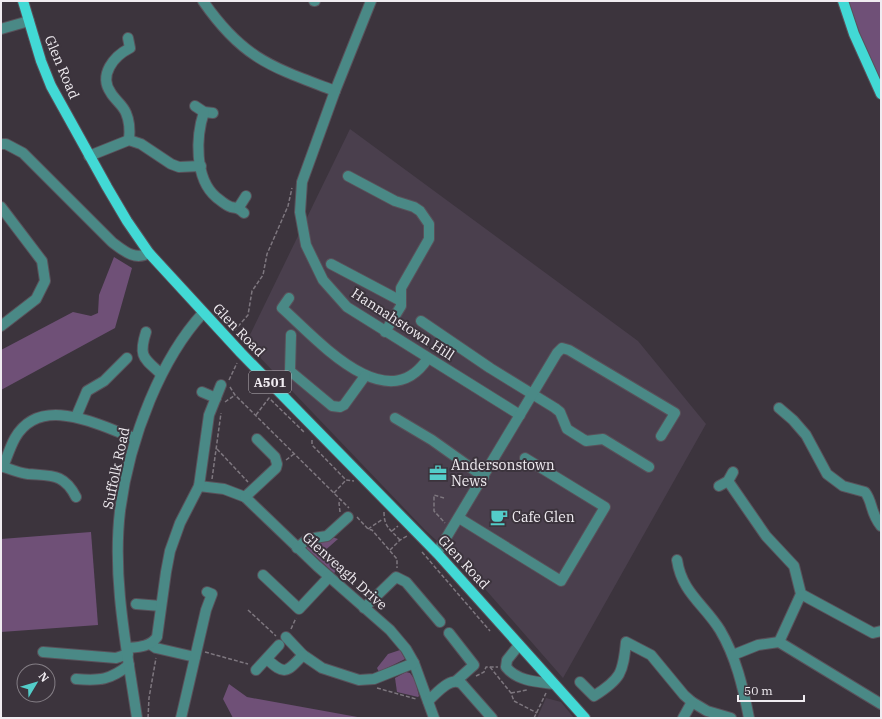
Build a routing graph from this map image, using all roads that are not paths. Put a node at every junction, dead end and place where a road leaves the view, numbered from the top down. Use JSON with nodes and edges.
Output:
{"nodes":[{"id":1,"x":23,"y":1,"type":"edge"},
{"id":2,"x":370,"y":1,"type":"edge"},
{"id":3,"x":842,"y":1,"type":"edge"},
{"id":4,"x":208,"y":3,"type":"edge"},
{"id":5,"x":29,"y":21,"type":"junction"},
{"id":6,"x":1,"y":30,"type":"edge"},
{"id":7,"x":128,"y":38,"type":"dead end"},
{"id":8,"x":335,"y":91,"type":"junction"},
{"id":9,"x":881,"y":94,"type":"edge"},
{"id":10,"x":195,"y":106,"type":"dead end"},
{"id":11,"x":129,"y":140,"type":"junction"},
{"id":12,"x":1,"y":144,"type":"edge"},
{"id":13,"x":89,"y":156,"type":"junction"},
{"id":14,"x":201,"y":166,"type":"junction"},
{"id":15,"x":348,"y":176,"type":"dead end"},
{"id":16,"x":246,"y":196,"type":"dead end"},
{"id":17,"x":1,"y":207,"type":"edge"},
{"id":18,"x":149,"y":253,"type":"junction"},
{"id":19,"x":331,"y":264,"type":"dead end"},
{"id":20,"x":289,"y":298,"type":"dead end"},
{"id":21,"x":401,"y":301,"type":"junction"},
{"id":22,"x":203,"y":313,"type":"junction"},
{"id":23,"x":421,"y":321,"type":"dead end"},
{"id":24,"x":1,"y":326,"type":"edge"},
{"id":25,"x":146,"y":332,"type":"dead end"},
{"id":26,"x":385,"y":332,"type":"junction"},
{"id":27,"x":291,"y":335,"type":"dead end"},
{"id":28,"x":127,"y":358,"type":"dead end"},
{"id":29,"x":428,"y":358,"type":"junction"},
{"id":30,"x":161,"y":374,"type":"junction"},
{"id":31,"x":365,"y":376,"type":"junction"},
{"id":32,"x":221,"y":385,"type":"dead end"},
{"id":33,"x":202,"y":392,"type":"dead end"},
{"id":34,"x":533,"y":394,"type":"junction"},
{"id":35,"x":216,"y":398,"type":"junction"},
{"id":36,"x":778,"y":408,"type":"dead end"},
{"id":37,"x":520,"y":415,"type":"junction"},
{"id":38,"x":76,"y":418,"type":"junction"},
{"id":39,"x":395,"y":418,"type":"dead end"},
{"id":40,"x":662,"y":436,"type":"dead end"},
{"id":41,"x":135,"y":438,"type":"junction"},
{"id":42,"x":258,"y":439,"type":"dead end"},
{"id":43,"x":525,"y":458,"type":"dead end"},
{"id":44,"x":2,"y":466,"type":"edge"},
{"id":45,"x":649,"y":467,"type":"dead end"},
{"id":46,"x":484,"y":477,"type":"junction"},
{"id":47,"x":199,"y":486,"type":"junction"},
{"id":48,"x":719,"y":486,"type":"dead end"},
{"id":49,"x":76,"y":497,"type":"dead end"},
{"id":50,"x":245,"y":497,"type":"junction"},
{"id":51,"x":352,"y":516,"type":"road end"},
{"id":52,"x":459,"y":518,"type":"junction"},
{"id":53,"x":881,"y":526,"type":"edge"},
{"id":54,"x":297,"y":548,"type":"junction"},
{"id":55,"x":437,"y":553,"type":"junction"},
{"id":56,"x":677,"y":560,"type":"dead end"},
{"id":57,"x":263,"y":575,"type":"dead end"},
{"id":58,"x":329,"y":577,"type":"junction"},
{"id":59,"x":207,"y":592,"type":"dead end"},
{"id":60,"x":801,"y":594,"type":"junction"},
{"id":61,"x":136,"y":604,"type":"dead end"},
{"id":62,"x":161,"y":606,"type":"junction"},
{"id":63,"x":364,"y":608,"type":"junction"},
{"id":64,"x":440,"y":622,"type":"dead end"},
{"id":65,"x":881,"y":631,"type":"edge"},
{"id":66,"x":449,"y":633,"type":"dead end"},
{"id":67,"x":779,"y":642,"type":"junction"},
{"id":68,"x":519,"y":645,"type":"junction"},
{"id":69,"x":154,"y":646,"type":"junction"},
{"id":70,"x":127,"y":651,"type":"junction"},
{"id":71,"x":43,"y":652,"type":"dead end"},
{"id":72,"x":195,"y":654,"type":"junction"},
{"id":73,"x":303,"y":655,"type":"junction"},
{"id":74,"x":733,"y":655,"type":"junction"},
{"id":75,"x":267,"y":659,"type":"junction"},
{"id":76,"x":414,"y":663,"type":"junction"},
{"id":77,"x":129,"y":665,"type":"junction"},
{"id":78,"x":258,"y":668,"type":"road end"},
{"id":79,"x":76,"y":679,"type":"dead end"},
{"id":80,"x":456,"y":681,"type":"junction"},
{"id":81,"x":580,"y":682,"type":"dead end"},
{"id":82,"x":552,"y":684,"type":"junction"},
{"id":83,"x":428,"y":700,"type":"junction"},
{"id":84,"x":692,"y":702,"type":"junction"},
{"id":85,"x":881,"y":704,"type":"edge"},
{"id":86,"x":137,"y":718,"type":"edge"},
{"id":87,"x":181,"y":718,"type":"edge"},
{"id":88,"x":434,"y":718,"type":"edge"},
{"id":89,"x":492,"y":718,"type":"edge"},
{"id":90,"x":585,"y":718,"type":"edge"},
{"id":91,"x":683,"y":718,"type":"edge"},
{"id":92,"x":731,"y":718,"type":"edge"},
{"id":93,"x":746,"y":718,"type":"edge"}],
"edges":[{"from":1,"to":5,"type":"main road","name":"Glen Road","number":"A501"},
{"from":2,"to":8,"type":"street","name":"Hannahstown Hill"},
{"from":3,"to":9,"type":"main road"},
{"from":4,"to":8,"type":"street"},
{"from":5,"to":6,"type":"street"},
{"from":5,"to":13,"type":"main road","name":"Glen Road","number":"A501"},
{"from":7,"to":11,"type":"street"},
{"from":8,"to":26,"type":"street","name":"Hannahstown Hill"},
{"from":10,"to":14,"type":"street"},
{"from":11,"to":13,"type":"street"},
{"from":11,"to":14,"type":"street"},
{"from":12,"to":18,"type":"street"},
{"from":13,"to":18,"type":"main road","name":"Glen Road","number":"A501"},
{"from":14,"to":16,"type":"street"},
{"from":15,"to":21,"type":"street"},
{"from":17,"to":24,"type":"street"},
{"from":18,"to":22,"type":"main road","name":"Glen Road","number":"A501"},
{"from":19,"to":21,"type":"street"},
{"from":20,"to":31,"type":"street"},
{"from":21,"to":26,"type":"street"},
{"from":22,"to":30,"type":"street","name":"Suffolk Road"},
{"from":22,"to":55,"type":"main road","name":"Glen Road","number":"A501"},
{"from":23,"to":34,"type":"street"},
{"from":25,"to":30,"type":"street"},
{"from":26,"to":29,"type":"street","name":"Hannahstown Hill"},
{"from":27,"to":31,"type":"street"},
{"from":28,"to":38,"type":"street"},
{"from":29,"to":31,"type":"street"},
{"from":29,"to":37,"type":"street","name":"Hannahstown Hill"},
{"from":30,"to":41,"type":"street","name":"Suffolk Road"},
{"from":32,"to":35,"type":"street"},
{"from":33,"to":35,"type":"street"},
{"from":34,"to":37,"type":"street"},
{"from":34,"to":40,"type":"street"},
{"from":34,"to":45,"type":"street"},
{"from":35,"to":47,"type":"street"},
{"from":36,"to":53,"type":"street"},
{"from":37,"to":46,"type":"street"},
{"from":38,"to":41,"type":"street"},
{"from":38,"to":44,"type":"street"},
{"from":39,"to":46,"type":"street"},
{"from":41,"to":70,"type":"street","name":"Suffolk Road"},
{"from":42,"to":50,"type":"street"},
{"from":43,"to":52,"type":"street"},
{"from":44,"to":49,"type":"street"},
{"from":46,"to":52,"type":"street"},
{"from":47,"to":50,"type":"street","name":"Glenveagh Drive"},
{"from":47,"to":62,"type":"street"},
{"from":48,"to":60,"type":"street"},
{"from":50,"to":54,"type":"street","name":"Glenveagh Drive"},
{"from":51,"to":54,"type":"street"},
{"from":52,"to":55,"type":"street"},
{"from":54,"to":58,"type":"street","name":"Glenveagh Drive"},
{"from":55,"to":68,"type":"main road","name":"Glen Road","number":"A501"},
{"from":56,"to":74,"type":"street"},
{"from":57,"to":58,"type":"street"},
{"from":58,"to":63,"type":"street","name":"Glenveagh Drive"},
{"from":59,"to":72,"type":"street"},
{"from":60,"to":65,"type":"street"},
{"from":60,"to":67,"type":"street"},
{"from":61,"to":62,"type":"street"},
{"from":62,"to":69,"type":"street"},
{"from":63,"to":64,"type":"street"},
{"from":63,"to":76,"type":"street","name":"Glenveagh Drive"},
{"from":66,"to":80,"type":"street"},
{"from":67,"to":74,"type":"street"},
{"from":67,"to":85,"type":"street"},
{"from":68,"to":82,"type":"main road","name":"Glen Road","number":"A501"},
{"from":68,"to":82,"type":"street"},
{"from":69,"to":70,"type":"street"},
{"from":69,"to":72,"type":"street"},
{"from":70,"to":71,"type":"street"},
{"from":70,"to":77,"type":"street","name":"Suffolk Road"},
{"from":72,"to":87,"type":"street"},
{"from":73,"to":75,"type":"street"},
{"from":73,"to":75,"type":"street"},
{"from":73,"to":76,"type":"street"},
{"from":74,"to":93,"type":"street"},
{"from":75,"to":78,"type":"street"},
{"from":76,"to":83,"type":"street","name":"Glenveagh Drive"},
{"from":77,"to":79,"type":"street"},
{"from":77,"to":86,"type":"street","name":"Suffolk Road"},
{"from":80,"to":83,"type":"street"},
{"from":80,"to":89,"type":"street"},
{"from":81,"to":84,"type":"street"},
{"from":82,"to":90,"type":"main road","name":"Glen Road","number":"A501"},
{"from":83,"to":88,"type":"street","name":"Glenveagh Drive"},
{"from":84,"to":91,"type":"street"},
{"from":84,"to":92,"type":"street"}]}
